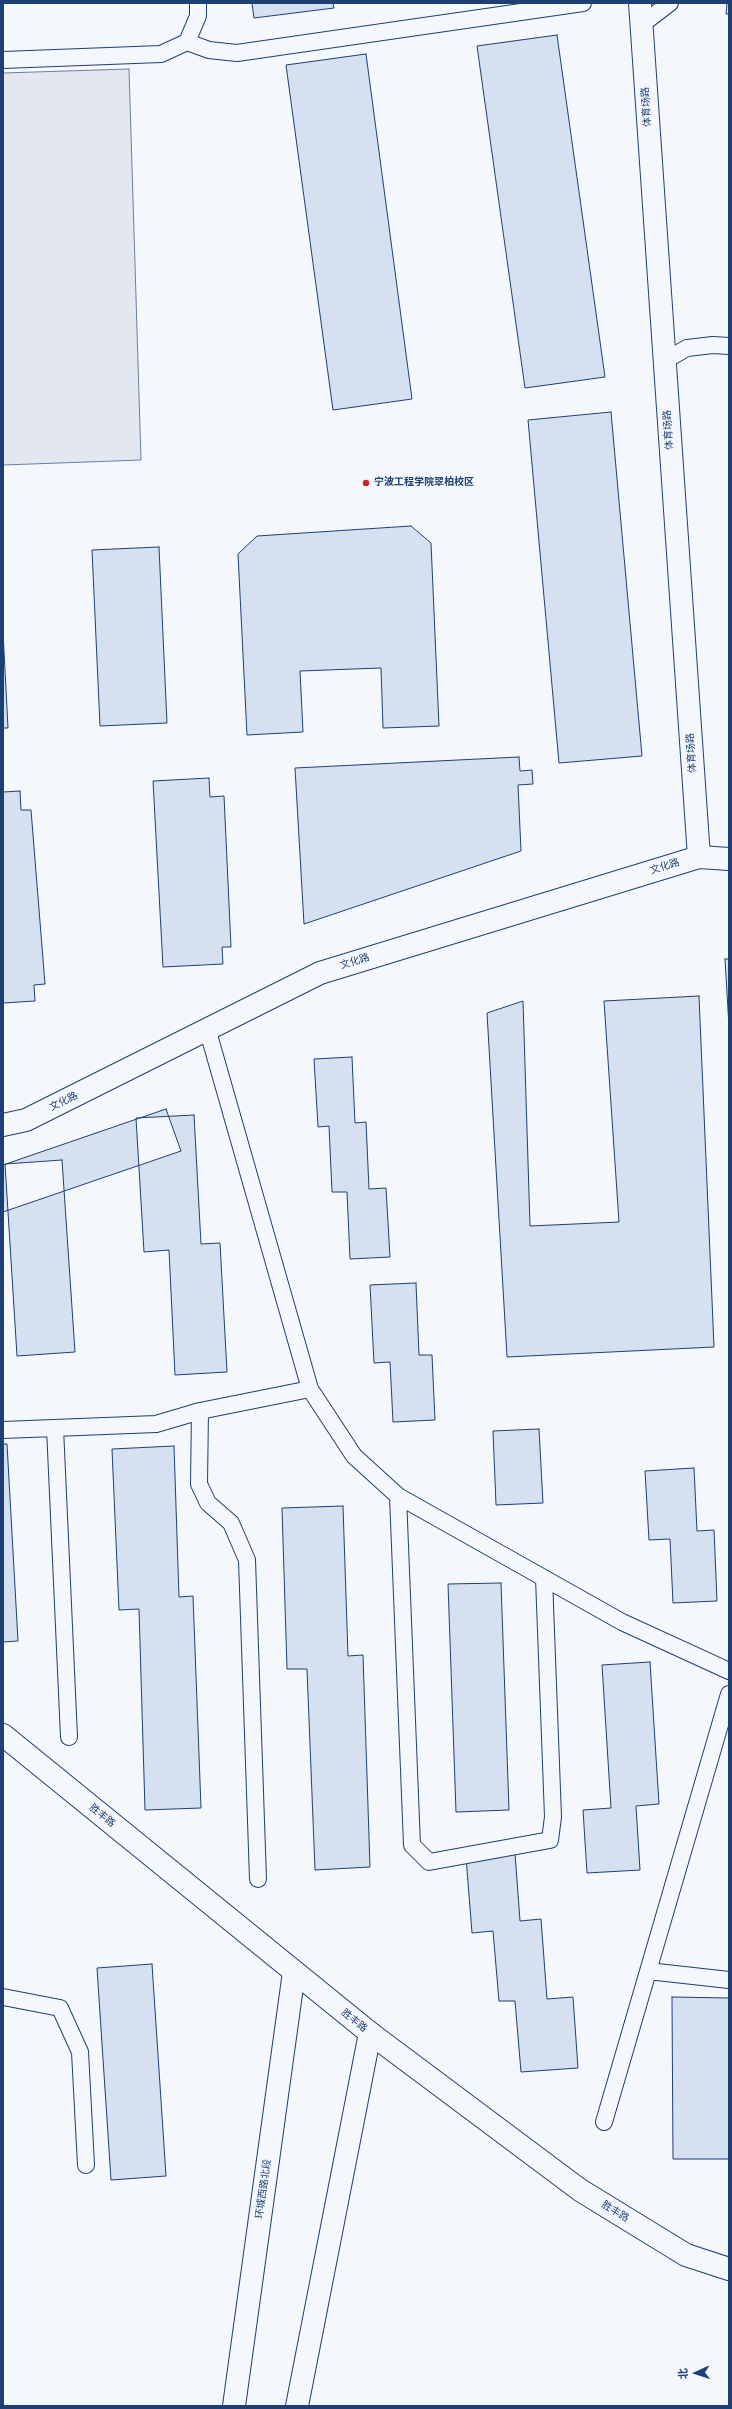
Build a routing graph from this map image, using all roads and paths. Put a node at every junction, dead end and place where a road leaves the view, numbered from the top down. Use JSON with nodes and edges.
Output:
{"nodes":[{"id":1,"x":198,"y":3,"type":"edge"},
{"id":2,"x":583,"y":3,"type":"edge"},
{"id":3,"x":640,"y":3,"type":"edge"},
{"id":4,"x":670,"y":3,"type":"edge"},
{"id":5,"x":641,"y":24,"type":"junction"},
{"id":6,"x":187,"y":42,"type":"junction"},
{"id":7,"x":3,"y":60,"type":"edge"},
{"id":8,"x":729,"y":346,"type":"edge"},
{"id":9,"x":664,"y":361,"type":"junction"},
{"id":10,"x":699,"y":857,"type":"junction"},
{"id":11,"x":729,"y":859,"type":"edge"},
{"id":12,"x":207,"y":1028,"type":"junction"},
{"id":13,"x":3,"y":1125,"type":"edge"},
{"id":14,"x":310,"y":1389,"type":"junction"},
{"id":15,"x":200,"y":1412,"type":"junction"},
{"id":16,"x":55,"y":1428,"type":"junction"},
{"id":17,"x":3,"y":1430,"type":"edge"},
{"id":18,"x":398,"y":1496,"type":"junction"},
{"id":19,"x":544,"y":1578,"type":"junction"},
{"id":20,"x":729,"y":1671,"type":"edge"},
{"id":21,"x":729,"y":1694,"type":"edge"},
{"id":22,"x":3,"y":1735,"type":"edge"},
{"id":23,"x":69,"y":1737,"type":"dead end"},
{"id":24,"x":258,"y":1879,"type":"dead end"},
{"id":25,"x":648,"y":1971,"type":"junction"},
{"id":26,"x":294,"y":1972,"type":"junction"},
{"id":27,"x":729,"y":1980,"type":"edge"},
{"id":28,"x":3,"y":1997,"type":"edge"},
{"id":29,"x":370,"y":2033,"type":"junction"},
{"id":30,"x":604,"y":2122,"type":"dead end"},
{"id":31,"x":86,"y":2165,"type":"dead end"},
{"id":32,"x":729,"y":2269,"type":"edge"},
{"id":33,"x":234,"y":2406,"type":"edge"},
{"id":34,"x":297,"y":2406,"type":"edge"}],
"edges":[{"from":1,"to":6,"type":"lane"},
{"from":2,"to":6,"type":"lane"},
{"from":3,"to":5,"type":"street","name":"体育场路"},
{"from":4,"to":5,"type":"lane"},
{"from":5,"to":9,"type":"street","name":"体育场路"},
{"from":6,"to":7,"type":"lane"},
{"from":8,"to":9,"type":"lane"},
{"from":9,"to":10,"type":"street","name":"体育场路"},
{"from":10,"to":11,"type":"street","name":"文化路"},
{"from":10,"to":12,"type":"street","name":"文化路"},
{"from":12,"to":13,"type":"street","name":"文化路"},
{"from":12,"to":14,"type":"lane"},
{"from":14,"to":15,"type":"lane"},
{"from":14,"to":18,"type":"lane"},
{"from":15,"to":16,"type":"lane"},
{"from":15,"to":24,"type":"lane"},
{"from":16,"to":17,"type":"lane"},
{"from":16,"to":23,"type":"lane"},
{"from":18,"to":19,"type":"lane"},
{"from":18,"to":19,"type":"lane"},
{"from":19,"to":20,"type":"lane"},
{"from":21,"to":25,"type":"lane"},
{"from":22,"to":26,"type":"street","name":"胜丰路"},
{"from":25,"to":27,"type":"lane"},
{"from":25,"to":30,"type":"lane"},
{"from":26,"to":29,"type":"street","name":"胜丰路"},
{"from":26,"to":33,"type":"street","name":"环城西路北段"},
{"from":28,"to":31,"type":"lane"},
{"from":29,"to":32,"type":"street","name":"胜丰路"},
{"from":29,"to":34,"type":"street"}]}
